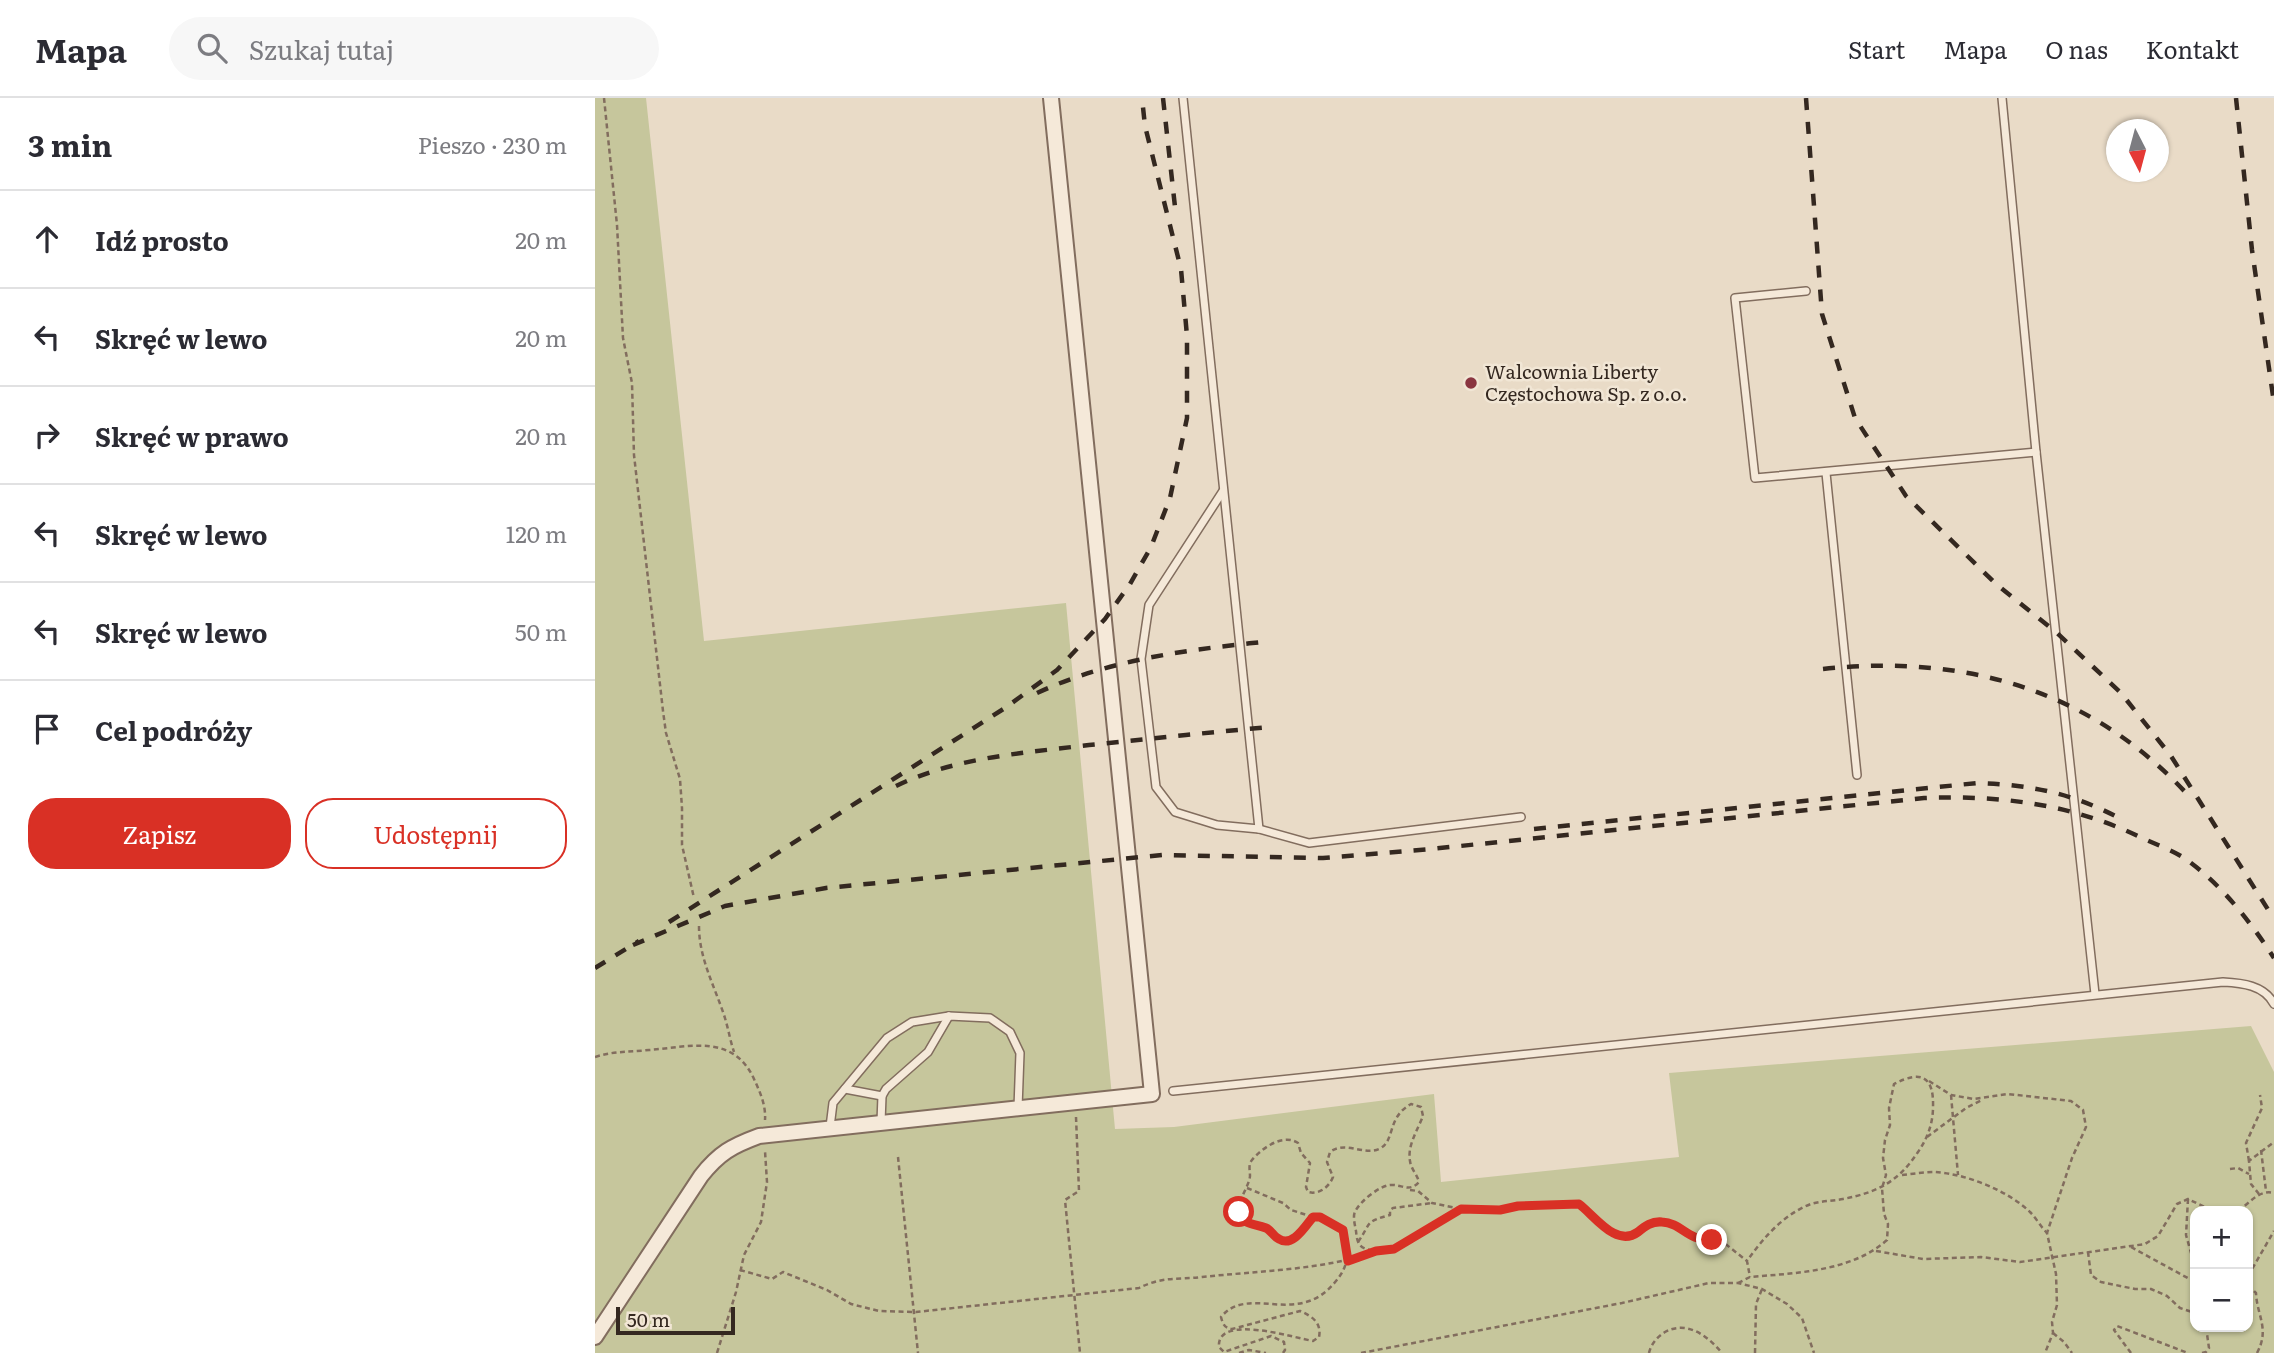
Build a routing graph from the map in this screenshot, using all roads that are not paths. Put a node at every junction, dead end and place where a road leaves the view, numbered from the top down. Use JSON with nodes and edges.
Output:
{"nodes":[{"id":1,"x":1051,"y":98,"type":"edge"},
{"id":2,"x":1183,"y":98,"type":"edge"},
{"id":3,"x":2002,"y":98,"type":"edge"},
{"id":4,"x":1806,"y":291,"type":"dead end"},
{"id":5,"x":2036,"y":452,"type":"junction"},
{"id":6,"x":1826,"y":472,"type":"junction"},
{"id":7,"x":1224,"y":491,"type":"junction"},
{"id":8,"x":1857,"y":775,"type":"dead end"},
{"id":9,"x":1521,"y":817,"type":"dead end"},
{"id":10,"x":1259,"y":829,"type":"junction"},
{"id":11,"x":2095,"y":994,"type":"junction"},
{"id":12,"x":2274,"y":1004,"type":"edge"},
{"id":13,"x":949,"y":1016,"type":"junction"},
{"id":14,"x":845,"y":1089,"type":"junction"},
{"id":15,"x":1173,"y":1091,"type":"dead end"},
{"id":16,"x":882,"y":1096,"type":"junction"},
{"id":17,"x":1018,"y":1108,"type":"junction"},
{"id":18,"x":881,"y":1122,"type":"junction"},
{"id":19,"x":829,"y":1127,"type":"junction"},
{"id":20,"x":595,"y":1337,"type":"edge"}],
"edges":[{"from":1,"to":17,"type":"street"},
{"from":2,"to":7,"type":"lane"},
{"from":3,"to":5,"type":"lane"},
{"from":4,"to":6,"type":"lane"},
{"from":5,"to":6,"type":"lane"},
{"from":5,"to":11,"type":"lane"},
{"from":6,"to":8,"type":"lane"},
{"from":7,"to":10,"type":"lane"},
{"from":7,"to":10,"type":"lane"},
{"from":9,"to":10,"type":"lane"},
{"from":11,"to":12,"type":"lane"},
{"from":11,"to":15,"type":"lane"},
{"from":13,"to":14,"type":"lane"},
{"from":13,"to":16,"type":"lane"},
{"from":13,"to":17,"type":"lane"},
{"from":14,"to":16,"type":"lane"},
{"from":14,"to":19,"type":"lane"},
{"from":16,"to":18,"type":"lane"},
{"from":17,"to":18,"type":"street"},
{"from":18,"to":19,"type":"street"},
{"from":19,"to":20,"type":"street"}]}
